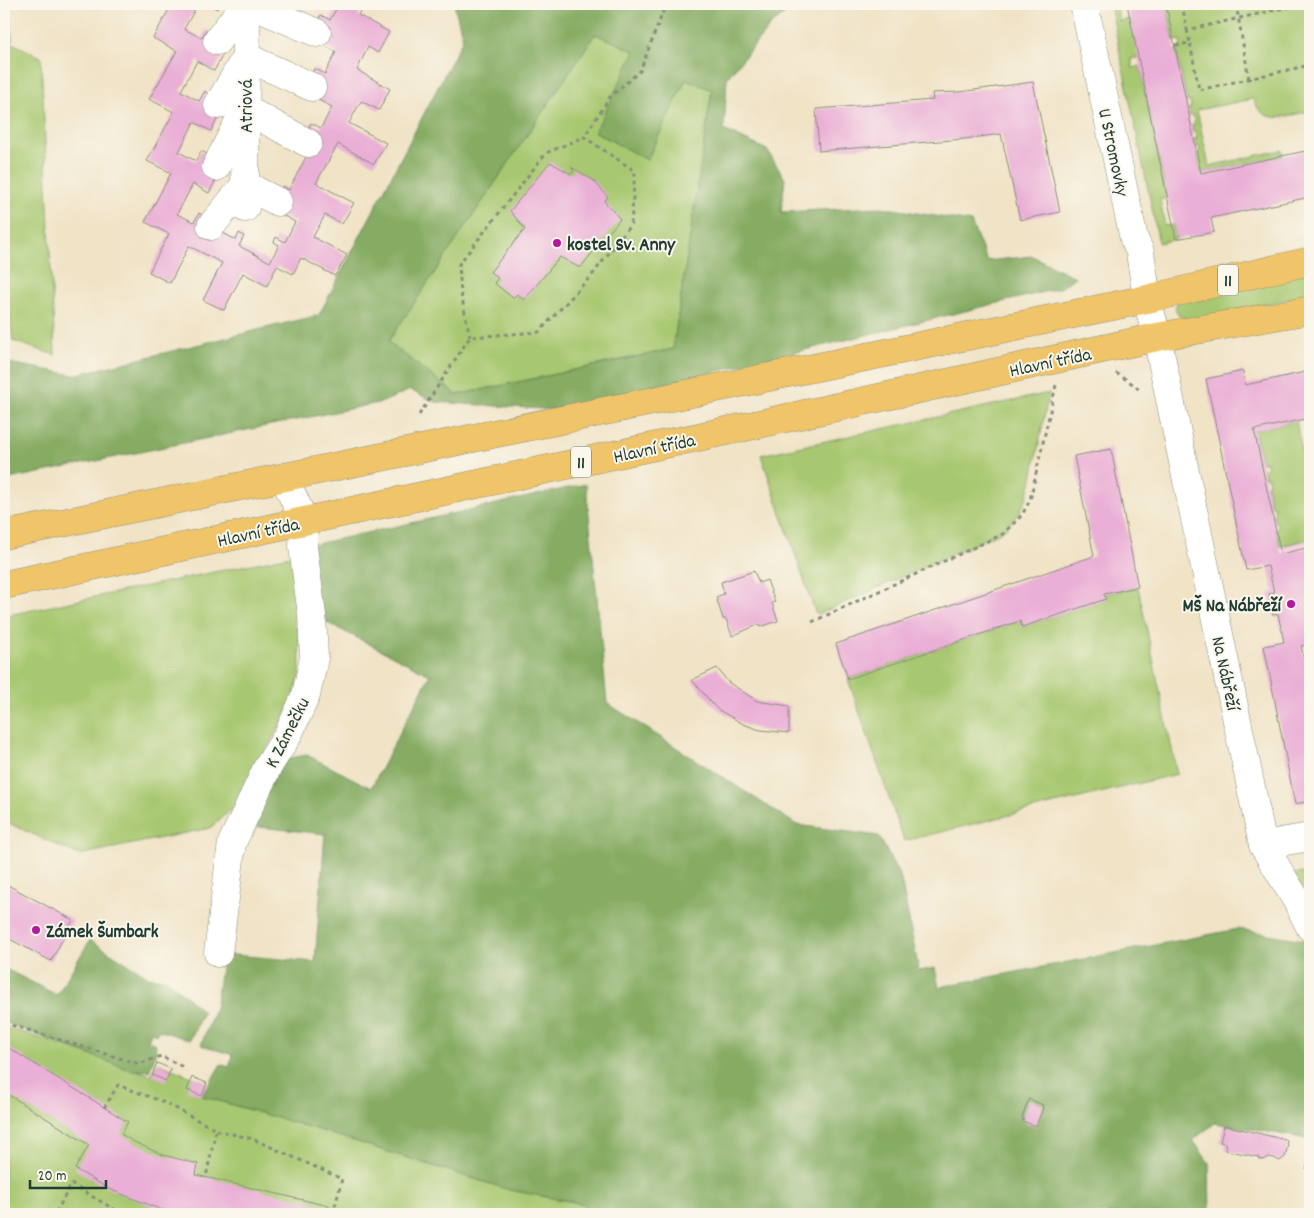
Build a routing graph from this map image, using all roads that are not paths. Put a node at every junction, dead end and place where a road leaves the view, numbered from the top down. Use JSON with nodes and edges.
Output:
{"nodes":[{"id":1,"x":247,"y":4,"type":"edge"},
{"id":2,"x":1084,"y":4,"type":"edge"},
{"id":3,"x":316,"y":33,"type":"dead end"},
{"id":4,"x":217,"y":41,"type":"dead end"},
{"id":5,"x":246,"y":57,"type":"junction"},
{"id":6,"x":312,"y":87,"type":"dead end"},
{"id":7,"x":218,"y":105,"type":"dead end"},
{"id":8,"x":245,"y":109,"type":"junction"},
{"id":9,"x":308,"y":143,"type":"dead end"},
{"id":10,"x":216,"y":167,"type":"dead end"},
{"id":11,"x":245,"y":196,"type":"junction"},
{"id":12,"x":278,"y":202,"type":"dead end"},
{"id":13,"x":211,"y":226,"type":"dead end"},
{"id":14,"x":1310,"y":261,"type":"edge"},
{"id":15,"x":1147,"y":299,"type":"junction"},
{"id":16,"x":1310,"y":310,"type":"edge"},
{"id":17,"x":1157,"y":337,"type":"junction"},
{"id":18,"x":284,"y":477,"type":"junction"},
{"id":19,"x":304,"y":521,"type":"junction"},
{"id":20,"x":4,"y":535,"type":"edge"},
{"id":21,"x":4,"y":585,"type":"edge"},
{"id":22,"x":1310,"y":837,"type":"edge"},
{"id":23,"x":1263,"y":845,"type":"junction"},
{"id":24,"x":1310,"y":927,"type":"edge"},
{"id":25,"x":218,"y":953,"type":"dead end"}],
"edges":[{"from":1,"to":3,"type":"street"},
{"from":1,"to":4,"type":"street"},
{"from":1,"to":5,"type":"street","name":"Atriová"},
{"from":2,"to":15,"type":"street","name":"U Stromovky"},
{"from":5,"to":6,"type":"street"},
{"from":5,"to":7,"type":"street"},
{"from":5,"to":8,"type":"street","name":"Atriová"},
{"from":8,"to":9,"type":"street"},
{"from":8,"to":10,"type":"street"},
{"from":8,"to":11,"type":"street","name":"Atriová"},
{"from":11,"to":12,"type":"street"},
{"from":11,"to":13,"type":"street"},
{"from":14,"to":15,"type":"main road","number":"11"},
{"from":15,"to":17,"type":"street"},
{"from":15,"to":18,"type":"main road","number":"11"},
{"from":16,"to":17,"type":"main road","name":"Hlavní třída","number":"11"},
{"from":17,"to":19,"type":"main road","name":"Hlavní třída","number":"11"},
{"from":17,"to":23,"type":"street","name":"Na Nábřeží"},
{"from":18,"to":19,"type":"street","name":"K Zámečku"},
{"from":18,"to":20,"type":"main road","number":"11"},
{"from":19,"to":21,"type":"main road","name":"Hlavní třída","number":"11"},
{"from":19,"to":25,"type":"street","name":"K Zámečku"},
{"from":22,"to":23,"type":"street"},
{"from":23,"to":24,"type":"street","name":"Na Nábřeží"}]}
